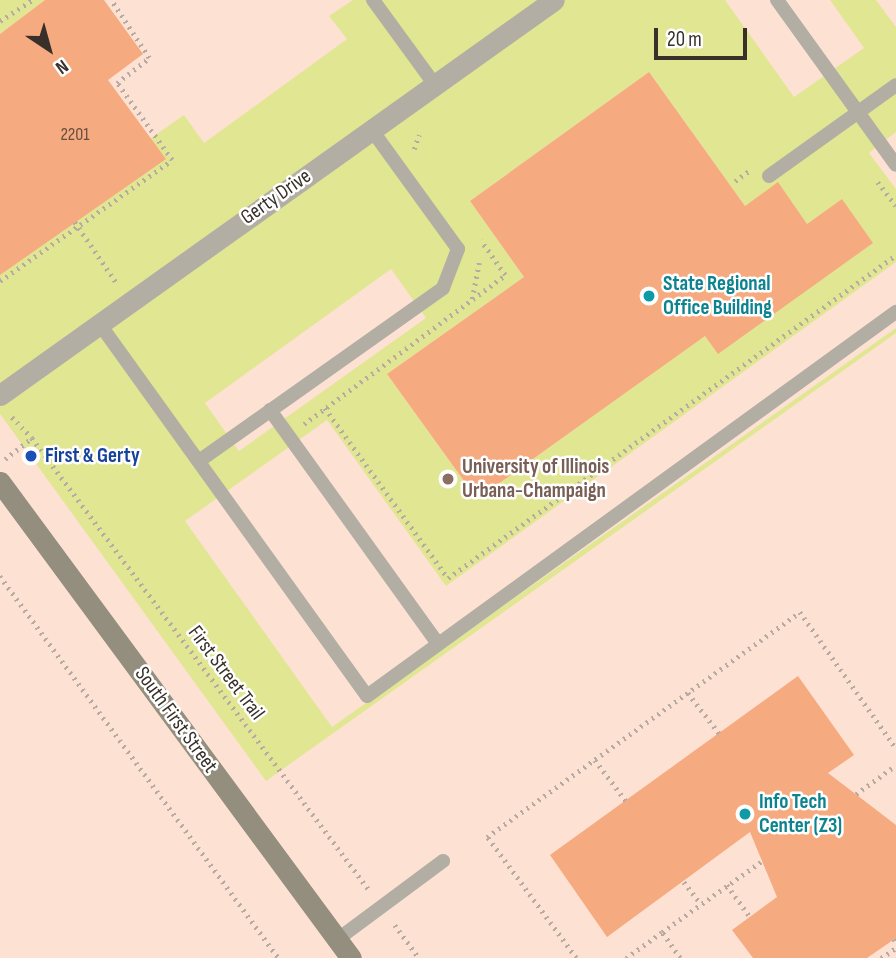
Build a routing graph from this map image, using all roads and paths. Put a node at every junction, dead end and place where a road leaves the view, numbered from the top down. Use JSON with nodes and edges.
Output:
{"nodes":[{"id":1,"x":32,"y":0,"type":"edge"},
{"id":2,"x":111,"y":0,"type":"edge"},
{"id":3,"x":373,"y":0,"type":"edge"},
{"id":4,"x":554,"y":0,"type":"edge"},
{"id":5,"x":777,"y":0,"type":"edge"},
{"id":6,"x":0,"y":21,"type":"edge"},
{"id":7,"x":435,"y":85,"type":"junction"},
{"id":8,"x":896,"y":85,"type":"edge"},
{"id":9,"x":858,"y":112,"type":"junction"},
{"id":10,"x":371,"y":129,"type":"junction"},
{"id":11,"x":896,"y":165,"type":"edge"},
{"id":12,"x":769,"y":176,"type":"dead end"},
{"id":13,"x":77,"y":224,"type":"junction"},
{"id":14,"x":483,"y":245,"type":"dead end"},
{"id":15,"x":896,"y":255,"type":"edge"},
{"id":16,"x":0,"y":281,"type":"edge"},
{"id":17,"x":471,"y":300,"type":"dead end"},
{"id":18,"x":129,"y":301,"type":"junction"},
{"id":19,"x":896,"y":312,"type":"edge"},
{"id":20,"x":99,"y":323,"type":"junction"},
{"id":21,"x":4,"y":403,"type":"edge"},
{"id":22,"x":325,"y":408,"type":"dead end"},
{"id":23,"x":270,"y":410,"type":"junction"},
{"id":24,"x":32,"y":438,"type":"junction"},
{"id":25,"x":199,"y":461,"type":"junction"},
{"id":26,"x":0,"y":462,"type":"edge"},
{"id":27,"x":0,"y":482,"type":"edge"},
{"id":28,"x":0,"y":576,"type":"edge"},
{"id":29,"x":438,"y":644,"type":"junction"},
{"id":30,"x":688,"y":693,"type":"junction"},
{"id":31,"x":719,"y":733,"type":"dead end"},
{"id":32,"x":896,"y":748,"type":"edge"},
{"id":33,"x":594,"y":760,"type":"junction"},
{"id":34,"x":896,"y":765,"type":"edge"},
{"id":35,"x":856,"y":794,"type":"dead end"},
{"id":36,"x":626,"y":801,"type":"dead end"},
{"id":37,"x":443,"y":861,"type":"dead end"},
{"id":38,"x":762,"y":861,"type":"dead end"},
{"id":39,"x":684,"y":882,"type":"dead end"},
{"id":40,"x":727,"y":885,"type":"junction"},
{"id":41,"x":701,"y":904,"type":"junction"},
{"id":42,"x":382,"y":907,"type":"junction"},
{"id":43,"x":750,"y":917,"type":"dead end"},
{"id":44,"x":662,"y":932,"type":"junction"},
{"id":45,"x":338,"y":939,"type":"junction"},
{"id":46,"x":896,"y":948,"type":"edge"},
{"id":47,"x":279,"y":958,"type":"edge"},
{"id":48,"x":351,"y":958,"type":"edge"},
{"id":49,"x":419,"y":958,"type":"edge"},
{"id":50,"x":576,"y":958,"type":"edge"},
{"id":51,"x":626,"y":958,"type":"edge"},
{"id":52,"x":680,"y":958,"type":"edge"},
{"id":53,"x":881,"y":958,"type":"edge"}],
"edges":[{"from":1,"to":6,"type":"path"},
{"from":2,"to":13,"type":"path"},
{"from":3,"to":7,"type":"lane"},
{"from":4,"to":7,"type":"street","name":"Gerty Drive"},
{"from":5,"to":9,"type":"lane"},
{"from":7,"to":10,"type":"street","name":"Gerty Drive"},
{"from":8,"to":9,"type":"lane"},
{"from":9,"to":11,"type":"lane"},
{"from":9,"to":12,"type":"lane"},
{"from":10,"to":18,"type":"street","name":"Gerty Drive"},
{"from":10,"to":23,"type":"lane"},
{"from":13,"to":16,"type":"path"},
{"from":13,"to":18,"type":"path"},
{"from":14,"to":17,"type":"path"},
{"from":15,"to":22,"type":"path"},
{"from":18,"to":20,"type":"street","name":"Gerty Drive"},
{"from":19,"to":29,"type":"lane"},
{"from":20,"to":21,"type":"street","name":"Gerty Drive"},
{"from":20,"to":25,"type":"lane"},
{"from":21,"to":24,"type":"path","name":"First Street Trail"},
{"from":23,"to":25,"type":"lane"},
{"from":23,"to":29,"type":"lane"},
{"from":24,"to":26,"type":"path"},
{"from":24,"to":42,"type":"path","name":"First Street Trail"},
{"from":25,"to":29,"type":"lane"},
{"from":27,"to":45,"type":"street","name":"South First Street"},
{"from":28,"to":47,"type":"path"},
{"from":30,"to":31,"type":"path"},
{"from":30,"to":32,"type":"path"},
{"from":30,"to":33,"type":"path"},
{"from":33,"to":36,"type":"path"},
{"from":33,"to":50,"type":"path"},
{"from":34,"to":35,"type":"path"},
{"from":37,"to":42,"type":"lane"},
{"from":38,"to":40,"type":"path"},
{"from":39,"to":41,"type":"path"},
{"from":40,"to":41,"type":"path"},
{"from":40,"to":43,"type":"path"},
{"from":41,"to":44,"type":"path"},
{"from":42,"to":45,"type":"lane"},
{"from":42,"to":49,"type":"path","name":"First Street Trail"},
{"from":44,"to":51,"type":"path"},
{"from":44,"to":52,"type":"path"},
{"from":45,"to":48,"type":"street","name":"South First Street"},
{"from":46,"to":53,"type":"path"}]}
